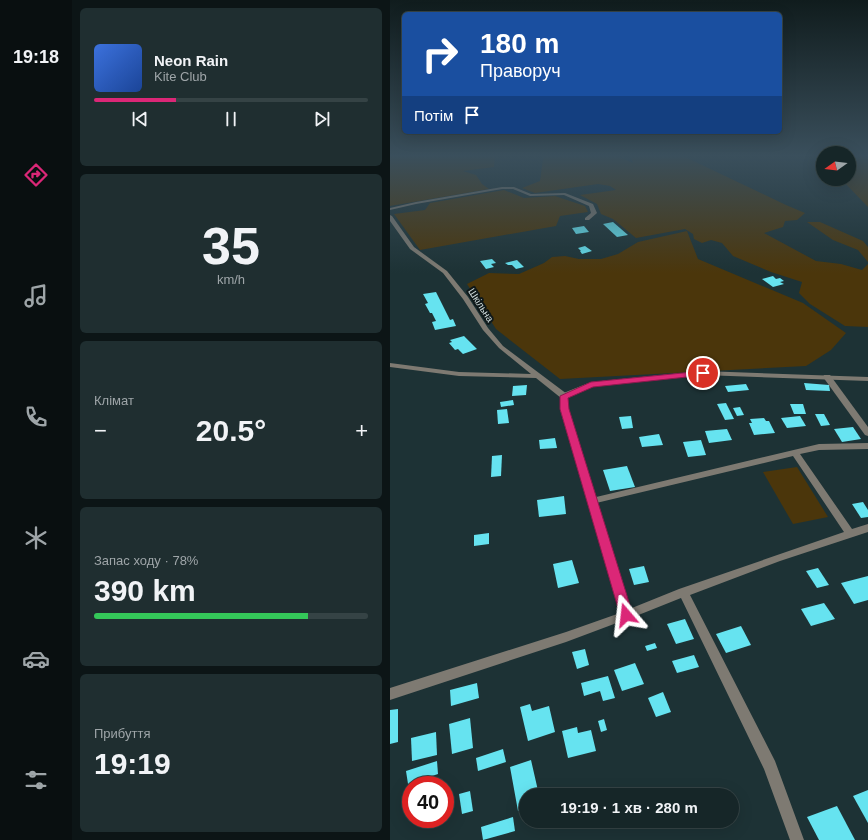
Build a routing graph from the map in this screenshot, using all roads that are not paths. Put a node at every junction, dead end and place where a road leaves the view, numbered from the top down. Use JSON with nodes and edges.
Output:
{"nodes":[{"id":1,"x":466,"y":194,"type":"edge"},
{"id":2,"x":528,"y":194,"type":"edge"},
{"id":3,"x":558,"y":194,"type":"edge"},
{"id":4,"x":565,"y":194,"type":"edge"},
{"id":5,"x":390,"y":209,"type":"edge"},
{"id":6,"x":390,"y":217,"type":"edge"},
{"id":7,"x":587,"y":219,"type":"dead end"},
{"id":8,"x":390,"y":365,"type":"edge"},
{"id":9,"x":538,"y":376,"type":"junction"},
{"id":10,"x":827,"y":377,"type":"junction"},
{"id":11,"x":868,"y":379,"type":"edge"},
{"id":12,"x":564,"y":396,"type":"junction"},
{"id":13,"x":868,"y":433,"type":"edge"},
{"id":14,"x":868,"y":446,"type":"edge"},
{"id":15,"x":795,"y":453,"type":"junction"},
{"id":16,"x":592,"y":501,"type":"junction"},
{"id":17,"x":868,"y":528,"type":"edge"},
{"id":18,"x":850,"y":534,"type":"junction"},
{"id":19,"x":683,"y":592,"type":"junction"},
{"id":20,"x":626,"y":615,"type":"junction"},
{"id":21,"x":390,"y":694,"type":"edge"},
{"id":22,"x":797,"y":840,"type":"edge"}],
"edges":[{"from":1,"to":5,"type":"street"},
{"from":2,"to":3,"type":"street"},
{"from":4,"to":7,"type":"street"},
{"from":6,"to":9,"type":"street","name":"Шкільна"},
{"from":8,"to":9,"type":"street"},
{"from":9,"to":12,"type":"street","name":"Шкільна"},
{"from":10,"to":11,"type":"street"},
{"from":10,"to":12,"type":"street"},
{"from":10,"to":13,"type":"street"},
{"from":12,"to":16,"type":"street"},
{"from":14,"to":15,"type":"street"},
{"from":15,"to":16,"type":"street"},
{"from":15,"to":18,"type":"street"},
{"from":16,"to":20,"type":"street"},
{"from":17,"to":18,"type":"street"},
{"from":18,"to":19,"type":"street"},
{"from":19,"to":20,"type":"street"},
{"from":19,"to":22,"type":"street"},
{"from":20,"to":21,"type":"street"}]}
